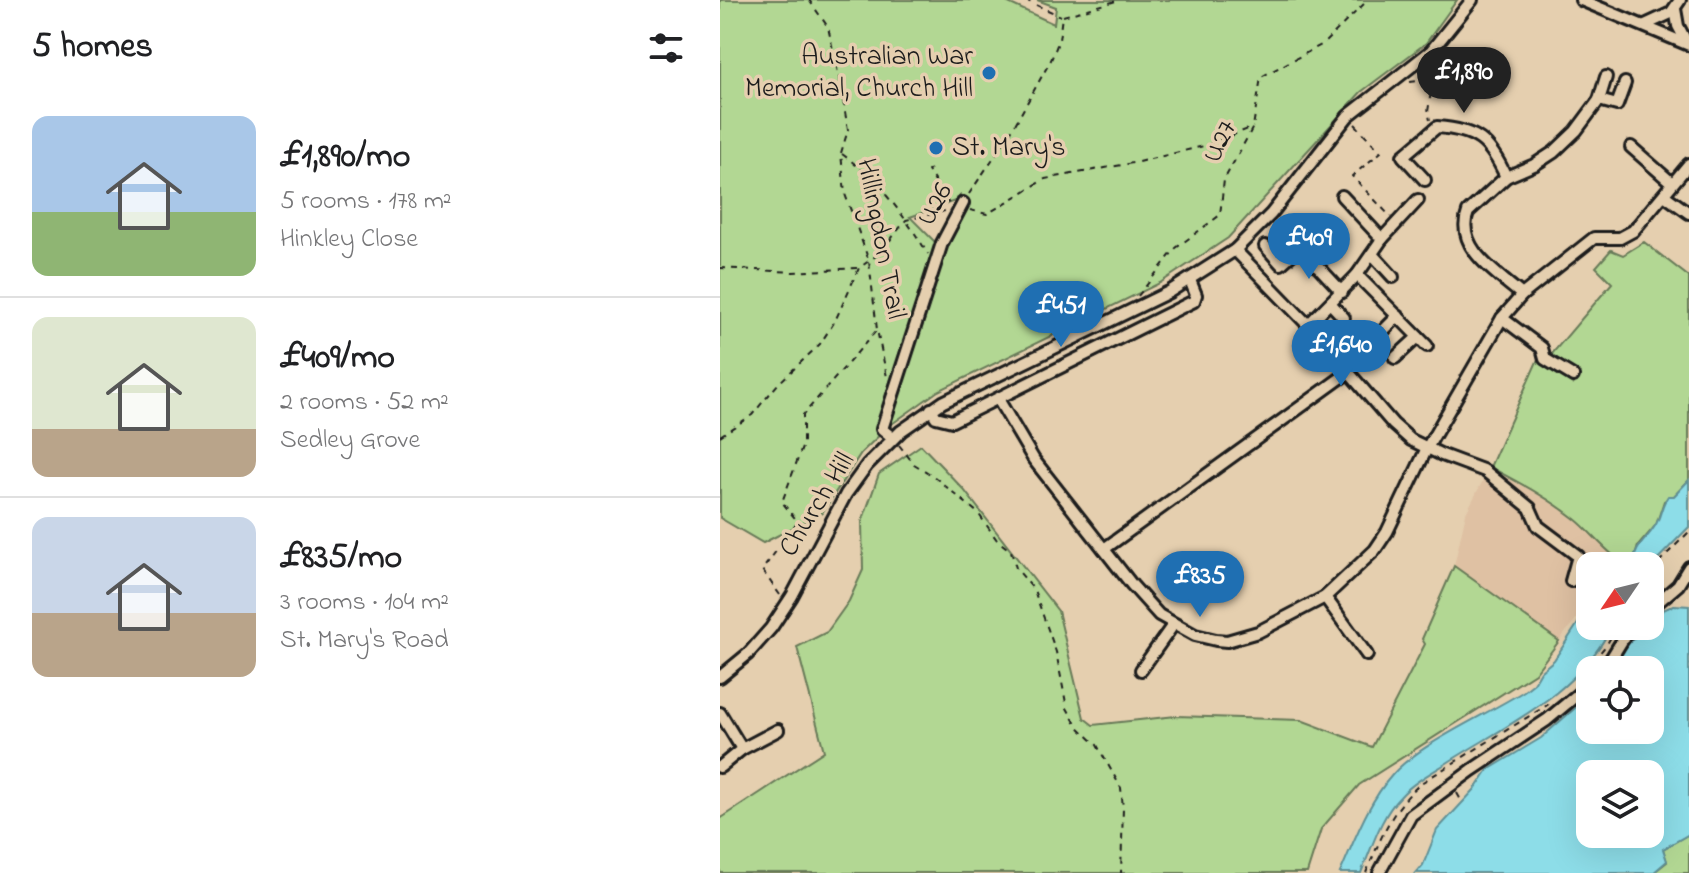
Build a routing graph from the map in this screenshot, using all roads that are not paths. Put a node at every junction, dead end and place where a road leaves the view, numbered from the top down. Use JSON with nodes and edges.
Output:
{"nodes":[{"id":1,"x":1472,"y":0,"type":"edge"},
{"id":2,"x":1581,"y":0,"type":"edge"},
{"id":3,"x":1678,"y":5,"type":"edge"},
{"id":4,"x":1645,"y":25,"type":"junction"},
{"id":5,"x":1689,"y":44,"type":"edge"},
{"id":6,"x":1606,"y":77,"type":"dead end"},
{"id":7,"x":1625,"y":83,"type":"dead end"},
{"id":8,"x":1599,"y":100,"type":"junction"},
{"id":9,"x":1631,"y":147,"type":"dead end"},
{"id":10,"x":1689,"y":164,"type":"edge"},
{"id":11,"x":1506,"y":177,"type":"junction"},
{"id":12,"x":1425,"y":180,"type":"dead end"},
{"id":13,"x":1672,"y":183,"type":"junction"},
{"id":14,"x":1664,"y":195,"type":"junction"},
{"id":15,"x":1342,"y":196,"type":"dead end"},
{"id":16,"x":1418,"y":200,"type":"dead end"},
{"id":17,"x":958,"y":208,"type":"road end"},
{"id":18,"x":1689,"y":213,"type":"edge"},
{"id":19,"x":1382,"y":239,"type":"junction"},
{"id":20,"x":1265,"y":246,"type":"dead end"},
{"id":21,"x":1235,"y":250,"type":"junction"},
{"id":22,"x":1372,"y":254,"type":"junction"},
{"id":23,"x":1357,"y":275,"type":"junction"},
{"id":24,"x":1393,"y":277,"type":"dead end"},
{"id":25,"x":1190,"y":280,"type":"junction"},
{"id":26,"x":1342,"y":292,"type":"junction"},
{"id":27,"x":1522,"y":295,"type":"junction"},
{"id":28,"x":1331,"y":304,"type":"junction"},
{"id":29,"x":1398,"y":316,"type":"junction"},
{"id":30,"x":1502,"y":318,"type":"junction"},
{"id":31,"x":1308,"y":325,"type":"junction"},
{"id":32,"x":1332,"y":329,"type":"dead end"},
{"id":33,"x":1418,"y":337,"type":"junction"},
{"id":34,"x":1375,"y":339,"type":"dead end"},
{"id":35,"x":1427,"y":346,"type":"dead end"},
{"id":36,"x":1395,"y":358,"type":"dead end"},
{"id":37,"x":1349,"y":372,"type":"junction"},
{"id":38,"x":1573,"y":376,"type":"dead end"},
{"id":39,"x":998,"y":399,"type":"junction"},
{"id":40,"x":931,"y":409,"type":"junction"},
{"id":41,"x":893,"y":438,"type":"junction"},
{"id":42,"x":1427,"y":448,"type":"junction"},
{"id":43,"x":1104,"y":549,"type":"junction"},
{"id":44,"x":1689,"y":567,"type":"edge"},
{"id":45,"x":1571,"y":581,"type":"dead end"},
{"id":46,"x":1325,"y":597,"type":"junction"},
{"id":47,"x":1664,"y":597,"type":"edge"},
{"id":48,"x":1173,"y":625,"type":"junction"},
{"id":49,"x":1367,"y":655,"type":"dead end"},
{"id":50,"x":1141,"y":670,"type":"dead end"},
{"id":51,"x":720,"y":677,"type":"edge"},
{"id":52,"x":1576,"y":696,"type":"edge"},
{"id":53,"x":720,"y":713,"type":"edge"},
{"id":54,"x":778,"y":730,"type":"dead end"},
{"id":55,"x":742,"y":749,"type":"junction"},
{"id":56,"x":720,"y":767,"type":"edge"},
{"id":57,"x":1379,"y":873,"type":"edge"}],
"edges":[{"from":1,"to":21,"type":"street","name":"Church Hill"},
{"from":2,"to":4,"type":"street"},
{"from":3,"to":4,"type":"street"},
{"from":3,"to":5,"type":"street"},
{"from":4,"to":5,"type":"street"},
{"from":6,"to":8,"type":"street"},
{"from":7,"to":8,"type":"street"},
{"from":8,"to":11,"type":"street"},
{"from":9,"to":13,"type":"street"},
{"from":10,"to":13,"type":"street"},
{"from":11,"to":12,"type":"street"},
{"from":11,"to":27,"type":"street"},
{"from":13,"to":14,"type":"street"},
{"from":14,"to":18,"type":"street"},
{"from":14,"to":27,"type":"street"},
{"from":15,"to":19,"type":"street"},
{"from":16,"to":19,"type":"street"},
{"from":17,"to":41,"type":"street","name":"U26"},
{"from":19,"to":22,"type":"street"},
{"from":20,"to":26,"type":"street"},
{"from":21,"to":25,"type":"street","name":"Church Hill"},
{"from":21,"to":31,"type":"street"},
{"from":22,"to":23,"type":"street"},
{"from":22,"to":24,"type":"street"},
{"from":23,"to":26,"type":"street"},
{"from":23,"to":29,"type":"street"},
{"from":25,"to":39,"type":"street"},
{"from":25,"to":40,"type":"street","name":"Church Hill"},
{"from":26,"to":28,"type":"street"},
{"from":27,"to":30,"type":"street"},
{"from":28,"to":31,"type":"street"},
{"from":28,"to":32,"type":"street"},
{"from":29,"to":33,"type":"street"},
{"from":29,"to":34,"type":"street"},
{"from":30,"to":38,"type":"street"},
{"from":30,"to":42,"type":"street"},
{"from":31,"to":37,"type":"street"},
{"from":33,"to":35,"type":"street"},
{"from":33,"to":36,"type":"street"},
{"from":37,"to":42,"type":"street"},
{"from":37,"to":43,"type":"street"},
{"from":39,"to":40,"type":"street"},
{"from":39,"to":43,"type":"street"},
{"from":40,"to":41,"type":"street","name":"Church Hill"},
{"from":41,"to":51,"type":"street","name":"Church Hill"},
{"from":42,"to":45,"type":"street"},
{"from":42,"to":46,"type":"street"},
{"from":43,"to":48,"type":"street"},
{"from":44,"to":47,"type":"street"},
{"from":46,"to":48,"type":"street"},
{"from":46,"to":49,"type":"street"},
{"from":48,"to":50,"type":"street"},
{"from":52,"to":57,"type":"street"},
{"from":53,"to":55,"type":"street"},
{"from":54,"to":55,"type":"street"},
{"from":55,"to":56,"type":"street"}]}
